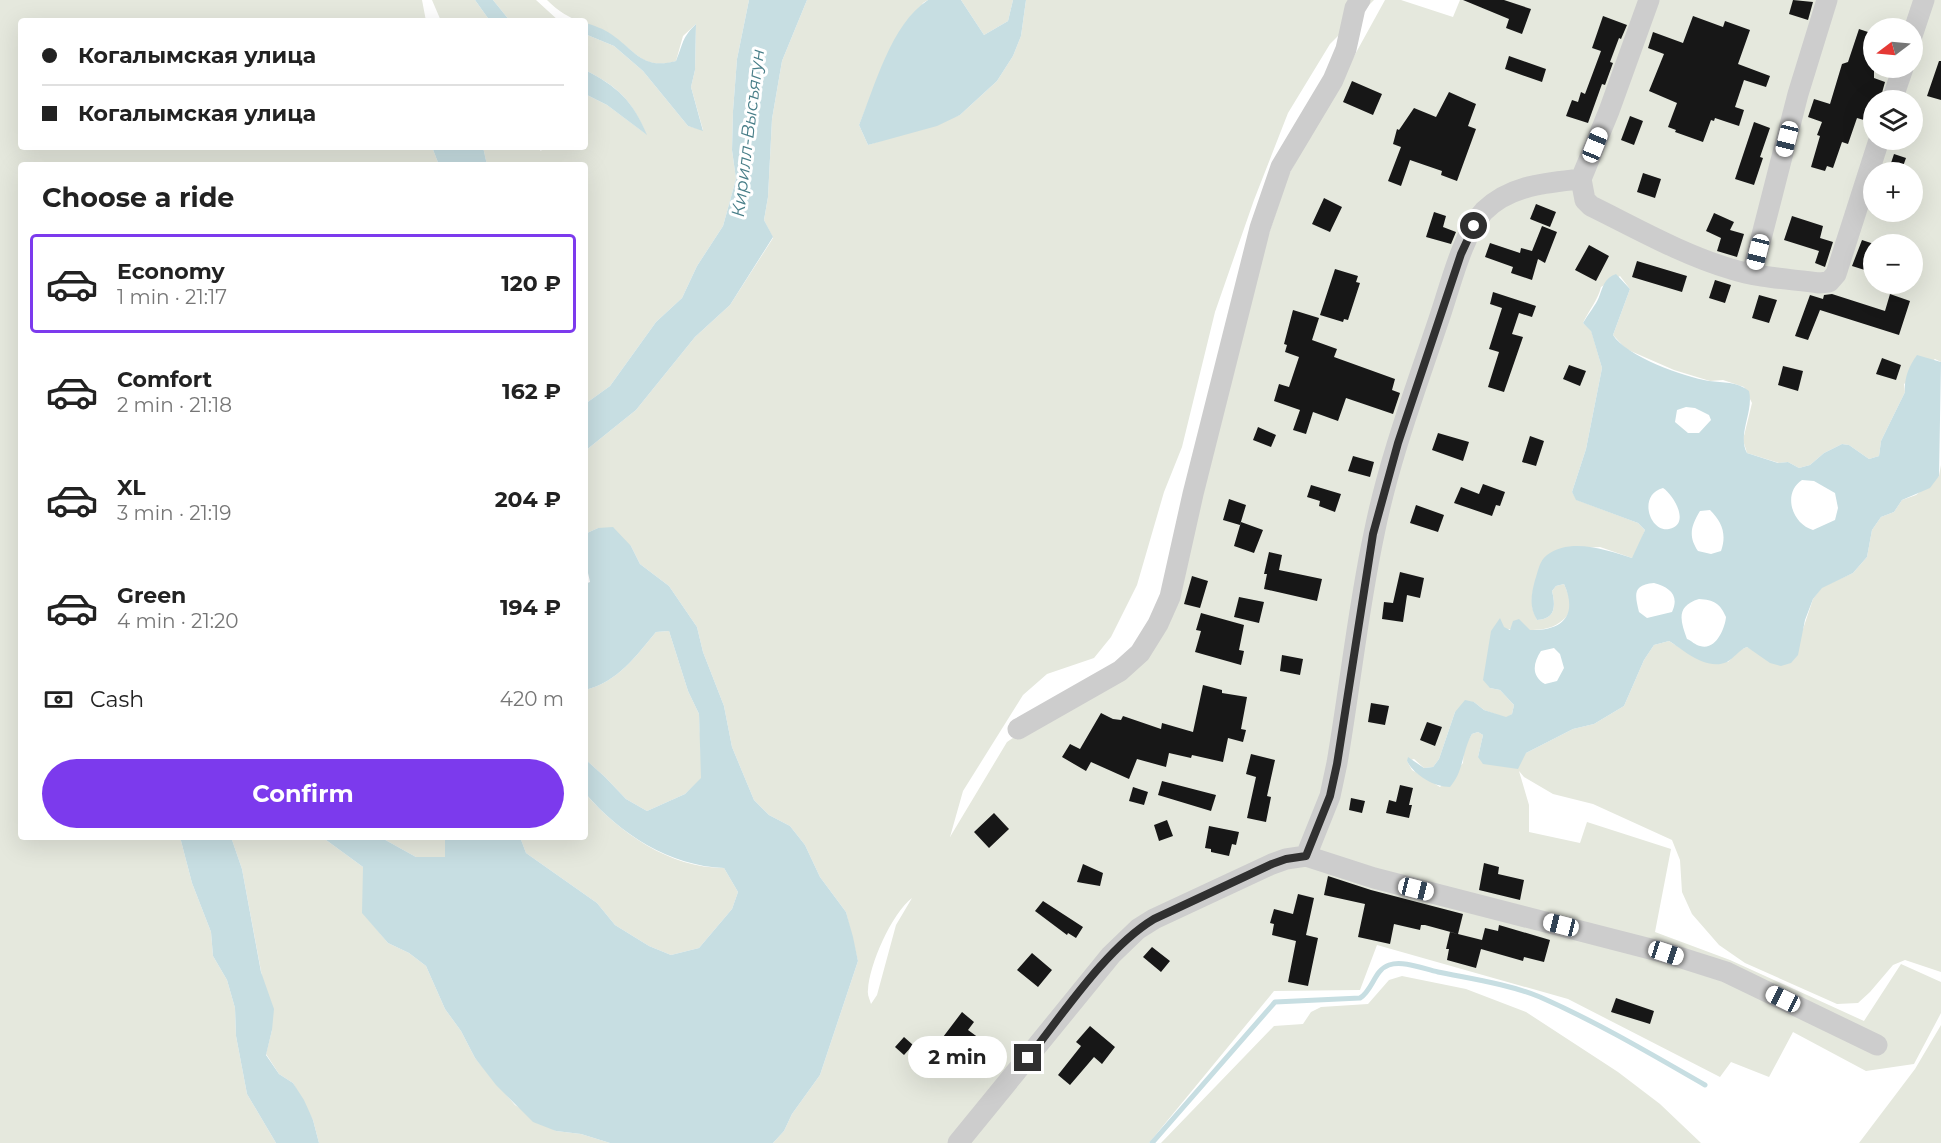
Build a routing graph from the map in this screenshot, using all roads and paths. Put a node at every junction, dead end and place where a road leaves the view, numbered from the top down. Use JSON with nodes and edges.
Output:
{"nodes":[{"id":1,"x":1360,"y":0,"type":"edge"},
{"id":2,"x":1649,"y":0,"type":"edge"},
{"id":3,"x":1827,"y":0,"type":"edge"},
{"id":4,"x":1924,"y":0,"type":"edge"},
{"id":5,"x":1918,"y":18,"type":"edge"},
{"id":6,"x":1876,"y":150,"type":"edge"},
{"id":7,"x":1581,"y":179,"type":"junction"},
{"id":8,"x":1752,"y":274,"type":"junction"},
{"id":9,"x":1018,"y":729,"type":"dead end"},
{"id":10,"x":1306,"y":856,"type":"junction"},
{"id":11,"x":1877,"y":1045,"type":"dead end"},
{"id":12,"x":958,"y":1143,"type":"edge"}],
"edges":[{"from":1,"to":9,"type":"street"},
{"from":2,"to":7,"type":"street"},
{"from":3,"to":8,"type":"street"},
{"from":4,"to":5,"type":"street"},
{"from":6,"to":8,"type":"street"},
{"from":7,"to":8,"type":"street"},
{"from":7,"to":10,"type":"street"},
{"from":10,"to":11,"type":"street"},
{"from":10,"to":12,"type":"street"}]}
